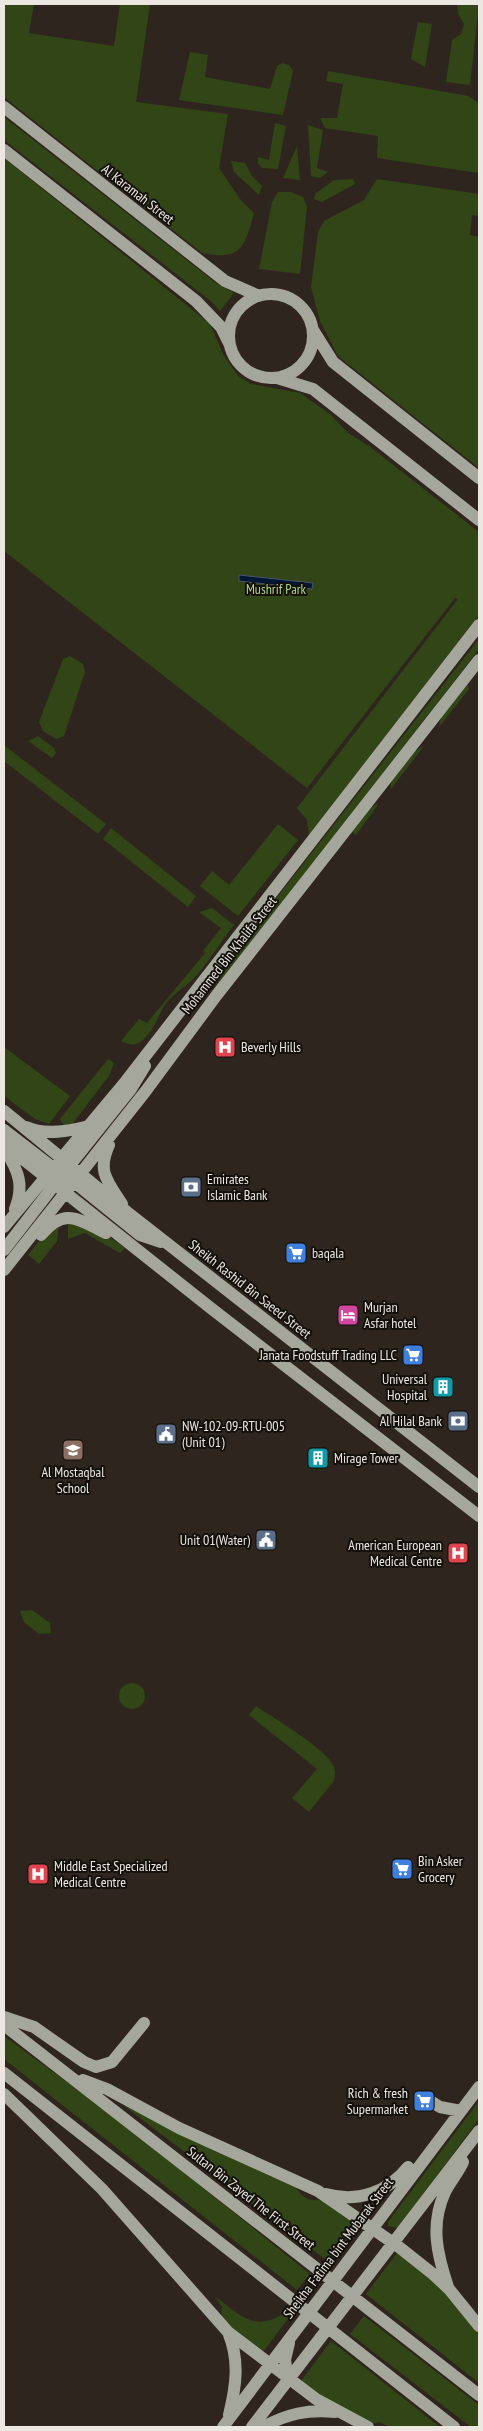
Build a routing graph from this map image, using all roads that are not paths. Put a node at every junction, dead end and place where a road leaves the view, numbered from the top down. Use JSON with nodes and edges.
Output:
{"nodes":[{"id":1,"x":4,"y":107,"type":"edge"},
{"id":2,"x":4,"y":150,"type":"edge"},
{"id":3,"x":259,"y":296,"type":"junction"},
{"id":4,"x":313,"y":330,"type":"junction"},
{"id":5,"x":230,"y":346,"type":"junction"},
{"id":6,"x":277,"y":378,"type":"junction"},
{"id":7,"x":479,"y":478,"type":"edge"},
{"id":8,"x":479,"y":520,"type":"edge"},
{"id":9,"x":479,"y":625,"type":"edge"},
{"id":10,"x":479,"y":660,"type":"edge"},
{"id":11,"x":150,"y":1050,"type":"junction"},
{"id":12,"x":4,"y":1112,"type":"edge"},
{"id":13,"x":21,"y":1125,"type":"junction"},
{"id":14,"x":89,"y":1126,"type":"junction"},
{"id":15,"x":116,"y":1127,"type":"junction"},
{"id":16,"x":4,"y":1130,"type":"edge"},
{"id":17,"x":4,"y":1145,"type":"edge"},
{"id":18,"x":63,"y":1176,"type":"junction"},
{"id":19,"x":127,"y":1212,"type":"junction"},
{"id":20,"x":13,"y":1216,"type":"junction"},
{"id":21,"x":4,"y":1228,"type":"edge"},
{"id":22,"x":126,"y":1240,"type":"junction"},
{"id":23,"x":167,"y":1243,"type":"junction"},
{"id":24,"x":9,"y":1253,"type":"edge"},
{"id":25,"x":4,"y":1270,"type":"edge"},
{"id":26,"x":479,"y":1487,"type":"edge"},
{"id":27,"x":479,"y":1516,"type":"edge"},
{"id":28,"x":4,"y":2017,"type":"edge"},
{"id":29,"x":144,"y":2023,"type":"dead end"},
{"id":30,"x":4,"y":2025,"type":"edge"},
{"id":31,"x":4,"y":2073,"type":"edge"},
{"id":32,"x":73,"y":2077,"type":"junction"},
{"id":33,"x":479,"y":2087,"type":"edge"},
{"id":34,"x":4,"y":2094,"type":"edge"},
{"id":35,"x":432,"y":2102,"type":"dead end"},
{"id":36,"x":461,"y":2110,"type":"junction"},
{"id":37,"x":479,"y":2130,"type":"edge"},
{"id":38,"x":444,"y":2133,"type":"junction"},
{"id":39,"x":465,"y":2149,"type":"junction"},
{"id":40,"x":318,"y":2191,"type":"junction"},
{"id":41,"x":371,"y":2228,"type":"junction"},
{"id":42,"x":392,"y":2242,"type":"junction"},
{"id":43,"x":449,"y":2289,"type":"junction"},
{"id":44,"x":479,"y":2326,"type":"edge"},
{"id":45,"x":228,"y":2332,"type":"junction"},
{"id":46,"x":292,"y":2335,"type":"junction"},
{"id":47,"x":270,"y":2366,"type":"junction"},
{"id":48,"x":288,"y":2380,"type":"junction"},
{"id":49,"x":479,"y":2395,"type":"edge"},
{"id":50,"x":338,"y":2412,"type":"junction"},
{"id":51,"x":225,"y":2424,"type":"edge"},
{"id":52,"x":252,"y":2427,"type":"edge"},
{"id":53,"x":263,"y":2427,"type":"edge"},
{"id":54,"x":368,"y":2427,"type":"edge"},
{"id":55,"x":454,"y":2427,"type":"edge"}],
"edges":[{"from":1,"to":3,"type":"main road","name":"Al Karamah Street"},
{"from":2,"to":5,"type":"main road"},
{"from":3,"to":4,"type":"main road"},
{"from":3,"to":5,"type":"main road"},
{"from":4,"to":6,"type":"main road"},
{"from":4,"to":7,"type":"main road"},
{"from":5,"to":6,"type":"main road"},
{"from":6,"to":8,"type":"main road"},
{"from":9,"to":11,"type":"main road","name":"Mohammed Bin Khalifa Street"},
{"from":10,"to":15,"type":"main road","name":"Mohammed Bin Khalifa Street"},
{"from":11,"to":14,"type":"main road","name":"Mohammed Bin Khalifa Street"},
{"from":11,"to":18,"type":"main road"},
{"from":12,"to":13,"type":"main road","name":"Sheikh Rashid Bin Saeed Street"},
{"from":13,"to":14,"type":"main road"},
{"from":13,"to":18,"type":"main road","name":"Sheikh Rashid Bin Saeed Street"},
{"from":14,"to":18,"type":"main road","name":"Mohammed Bin Khalifa Street"},
{"from":15,"to":18,"type":"main road","name":"Mohammed Bin Khalifa Street"},
{"from":15,"to":19,"type":"main road"},
{"from":16,"to":18,"type":"main road"},
{"from":17,"to":18,"type":"main road","name":"Sheikh Rashid Bin Saeed Street"},
{"from":17,"to":20,"type":"main road"},
{"from":18,"to":19,"type":"main road","name":"Sheikh Rashid Bin Saeed Street"},
{"from":18,"to":20,"type":"main road","name":"Mohammed Bin Khalifa Street"},
{"from":18,"to":22,"type":"main road","name":"Sheikh Rashid Bin Saeed Street"},
{"from":18,"to":23,"type":"main road"},
{"from":18,"to":24,"type":"main road","name":"Mohammed Bin Khalifa Street"},
{"from":19,"to":23,"type":"main road","name":"Sheikh Rashid Bin Saeed Street"},
{"from":20,"to":21,"type":"main road","name":"Mohammed Bin Khalifa Street"},
{"from":22,"to":24,"type":"main road"},
{"from":22,"to":27,"type":"main road","name":"Sheikh Rashid Bin Saeed Street"},
{"from":23,"to":26,"type":"main road","name":"Sheikh Rashid Bin Saeed Street"},
{"from":24,"to":25,"type":"main road","name":"Mohammed Bin Khalifa Street"},
{"from":28,"to":29,"type":"main road"},
{"from":30,"to":32,"type":"main road","name":"Sultan Bin Zayed The First Street"},
{"from":31,"to":55,"type":"main road"},
{"from":32,"to":40,"type":"main road"},
{"from":32,"to":49,"type":"main road","name":"Sultan Bin Zayed The First Street"},
{"from":33,"to":36,"type":"main road","name":"Sheikha Fatima bint Mubarak Street"},
{"from":34,"to":45,"type":"main road"},
{"from":35,"to":36,"type":"main road"},
{"from":36,"to":38,"type":"main road","name":"Sheikha Fatima bint Mubarak Street"},
{"from":37,"to":39,"type":"main road"},
{"from":38,"to":40,"type":"main road"},
{"from":38,"to":41,"type":"main road","name":"Sheikha Fatima bint Mubarak Street"},
{"from":39,"to":42,"type":"main road"},
{"from":39,"to":43,"type":"main road"},
{"from":40,"to":41,"type":"main road"},
{"from":41,"to":42,"type":"main road"},
{"from":41,"to":46,"type":"main road","name":"Sheikha Fatima bint Mubarak Street"},
{"from":42,"to":43,"type":"main road"},
{"from":42,"to":48,"type":"main road"},
{"from":43,"to":44,"type":"main road"},
{"from":45,"to":47,"type":"main road"},
{"from":45,"to":51,"type":"main road"},
{"from":46,"to":47,"type":"main road","name":"Sheikha Fatima bint Mubarak Street"},
{"from":46,"to":48,"type":"main road"},
{"from":47,"to":48,"type":"main road"},
{"from":47,"to":51,"type":"main road","name":"Sheikha Fatima bint Mubarak Street"},
{"from":48,"to":50,"type":"main road"},
{"from":48,"to":52,"type":"main road"},
{"from":50,"to":53,"type":"main road"},
{"from":50,"to":54,"type":"main road"}]}
